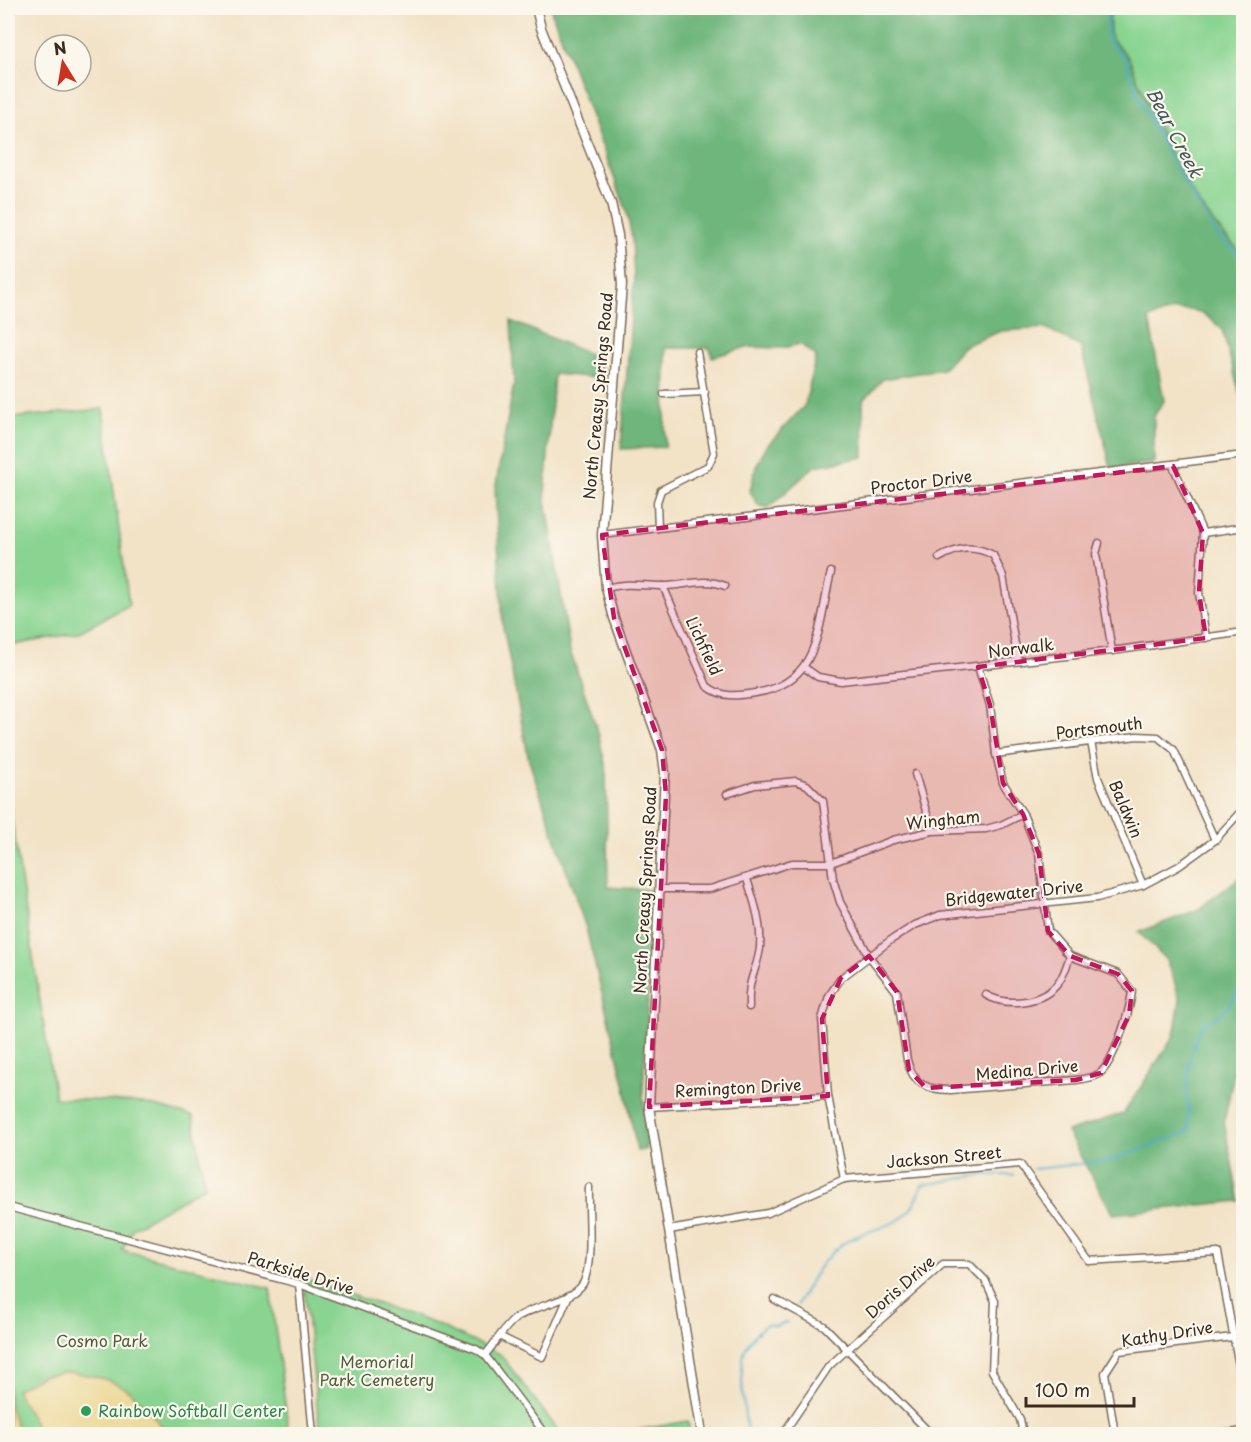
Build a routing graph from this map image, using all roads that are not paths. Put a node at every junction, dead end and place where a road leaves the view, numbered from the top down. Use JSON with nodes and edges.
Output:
{"nodes":[{"id":1,"x":536,"y":8,"type":"edge"},
{"id":2,"x":697,"y":352,"type":"dead end"},
{"id":3,"x":705,"y":392,"type":"junction"},
{"id":4,"x":664,"y":394,"type":"dead end"},
{"id":5,"x":1244,"y":455,"type":"edge"},
{"id":6,"x":1173,"y":466,"type":"junction"},
{"id":7,"x":1244,"y":527,"type":"edge"},
{"id":8,"x":658,"y":528,"type":"junction"},
{"id":9,"x":1203,"y":534,"type":"junction"},
{"id":10,"x":602,"y":535,"type":"junction"},
{"id":11,"x":1099,"y":543,"type":"dead end"},
{"id":12,"x":939,"y":558,"type":"dead end"},
{"id":13,"x":831,"y":572,"type":"dead end"},
{"id":14,"x":663,"y":586,"type":"junction"},
{"id":15,"x":725,"y":586,"type":"dead end"},
{"id":16,"x":606,"y":588,"type":"junction"},
{"id":17,"x":1244,"y":632,"type":"edge"},
{"id":18,"x":1206,"y":638,"type":"junction"},
{"id":19,"x":1112,"y":651,"type":"junction"},
{"id":20,"x":1018,"y":661,"type":"junction"},
{"id":21,"x":978,"y":667,"type":"junction"},
{"id":22,"x":805,"y":668,"type":"junction"},
{"id":23,"x":1091,"y":742,"type":"junction"},
{"id":24,"x":996,"y":754,"type":"junction"},
{"id":25,"x":915,"y":774,"type":"dead end"},
{"id":26,"x":727,"y":794,"type":"dead end"},
{"id":27,"x":1244,"y":808,"type":"edge"},
{"id":28,"x":1023,"y":814,"type":"junction"},
{"id":29,"x":933,"y":831,"type":"junction"},
{"id":30,"x":1215,"y":840,"type":"junction"},
{"id":31,"x":831,"y":863,"type":"junction"},
{"id":32,"x":747,"y":879,"type":"junction"},
{"id":33,"x":1143,"y":885,"type":"junction"},
{"id":34,"x":661,"y":889,"type":"junction"},
{"id":35,"x":1045,"y":905,"type":"junction"},
{"id":36,"x":869,"y":956,"type":"junction"},
{"id":37,"x":1070,"y":956,"type":"junction"},
{"id":38,"x":986,"y":995,"type":"dead end"},
{"id":39,"x":749,"y":1007,"type":"dead end"},
{"id":40,"x":828,"y":1096,"type":"junction"},
{"id":41,"x":649,"y":1107,"type":"junction"},
{"id":42,"x":844,"y":1179,"type":"junction"},
{"id":43,"x":589,"y":1187,"type":"dead end"},
{"id":44,"x":8,"y":1207,"type":"edge"},
{"id":45,"x":669,"y":1230,"type":"junction"},
{"id":46,"x":299,"y":1284,"type":"junction"},
{"id":47,"x":569,"y":1295,"type":"junction"},
{"id":48,"x":774,"y":1299,"type":"dead end"},
{"id":49,"x":501,"y":1336,"type":"junction"},
{"id":50,"x":1233,"y":1337,"type":"junction"},
{"id":51,"x":849,"y":1350,"type":"junction"},
{"id":52,"x":485,"y":1355,"type":"junction"},
{"id":53,"x":1244,"y":1393,"type":"edge"},
{"id":54,"x":1244,"y":1431,"type":"edge"},
{"id":55,"x":313,"y":1434,"type":"edge"},
{"id":56,"x":545,"y":1434,"type":"edge"},
{"id":57,"x":702,"y":1434,"type":"edge"},
{"id":58,"x":783,"y":1434,"type":"edge"},
{"id":59,"x":931,"y":1434,"type":"edge"},
{"id":60,"x":1023,"y":1434,"type":"edge"},
{"id":61,"x":1115,"y":1434,"type":"edge"},
{"id":62,"x":1221,"y":1434,"type":"edge"}],
"edges":[{"from":1,"to":10,"type":"street","name":"North Creasy Springs Road"},
{"from":2,"to":3,"type":"street"},
{"from":3,"to":4,"type":"street"},
{"from":3,"to":8,"type":"street"},
{"from":5,"to":6,"type":"street","name":"Proctor Drive"},
{"from":6,"to":8,"type":"street","name":"Proctor Drive"},
{"from":6,"to":9,"type":"street"},
{"from":7,"to":9,"type":"street"},
{"from":8,"to":10,"type":"street","name":"Proctor Drive"},
{"from":9,"to":18,"type":"street"},
{"from":10,"to":16,"type":"street","name":"North Creasy Springs Road"},
{"from":11,"to":19,"type":"street"},
{"from":12,"to":20,"type":"street"},
{"from":13,"to":22,"type":"street"},
{"from":14,"to":15,"type":"street"},
{"from":14,"to":16,"type":"street"},
{"from":14,"to":22,"type":"street","name":"Lichfield"},
{"from":16,"to":34,"type":"street","name":"North Creasy Springs Road"},
{"from":17,"to":18,"type":"street","name":"Norwalk"},
{"from":18,"to":19,"type":"street","name":"Norwalk"},
{"from":19,"to":20,"type":"street","name":"Norwalk"},
{"from":20,"to":21,"type":"street","name":"Norwalk"},
{"from":21,"to":22,"type":"street","name":"Norwalk"},
{"from":21,"to":24,"type":"street"},
{"from":23,"to":24,"type":"street","name":"Portsmouth"},
{"from":23,"to":30,"type":"street","name":"Portsmouth"},
{"from":23,"to":33,"type":"street","name":"Baldwin"},
{"from":24,"to":28,"type":"street"},
{"from":25,"to":29,"type":"street"},
{"from":26,"to":31,"type":"street"},
{"from":27,"to":30,"type":"street","name":"Bridgewater Drive"},
{"from":28,"to":29,"type":"street","name":"Wingham"},
{"from":28,"to":35,"type":"street"},
{"from":29,"to":31,"type":"street","name":"Wingham"},
{"from":30,"to":33,"type":"street","name":"Bridgewater Drive"},
{"from":31,"to":32,"type":"street"},
{"from":31,"to":36,"type":"street"},
{"from":32,"to":34,"type":"street"},
{"from":32,"to":39,"type":"street"},
{"from":33,"to":35,"type":"street","name":"Bridgewater Drive"},
{"from":34,"to":41,"type":"street","name":"North Creasy Springs Road"},
{"from":35,"to":36,"type":"street","name":"Bridgewater Drive"},
{"from":35,"to":37,"type":"street"},
{"from":36,"to":37,"type":"street","name":"Medina Drive"},
{"from":36,"to":40,"type":"street","name":"Bridgewater Drive"},
{"from":37,"to":38,"type":"street"},
{"from":40,"to":41,"type":"street","name":"Remington Drive"},
{"from":40,"to":42,"type":"street","name":"Bridgewater Drive"},
{"from":41,"to":45,"type":"street","name":"North Creasy Springs Road"},
{"from":42,"to":45,"type":"street","name":"Jackson Street"},
{"from":42,"to":50,"type":"street","name":"Jackson Street"},
{"from":43,"to":47,"type":"street"},
{"from":44,"to":46,"type":"street","name":"Parkside Drive"},
{"from":45,"to":57,"type":"street","name":"North Creasy Springs Road"},
{"from":46,"to":52,"type":"street","name":"Parkside Drive"},
{"from":46,"to":55,"type":"street"},
{"from":47,"to":49,"type":"street"},
{"from":47,"to":49,"type":"street"},
{"from":48,"to":51,"type":"street"},
{"from":49,"to":52,"type":"street"},
{"from":50,"to":53,"type":"street","name":"Jackson Street"},
{"from":50,"to":61,"type":"street","name":"Kathy Drive"},
{"from":51,"to":58,"type":"street","name":"Doris Drive"},
{"from":51,"to":59,"type":"street"},
{"from":51,"to":60,"type":"street","name":"Doris Drive"},
{"from":52,"to":56,"type":"street"},
{"from":54,"to":62,"type":"street"}]}
